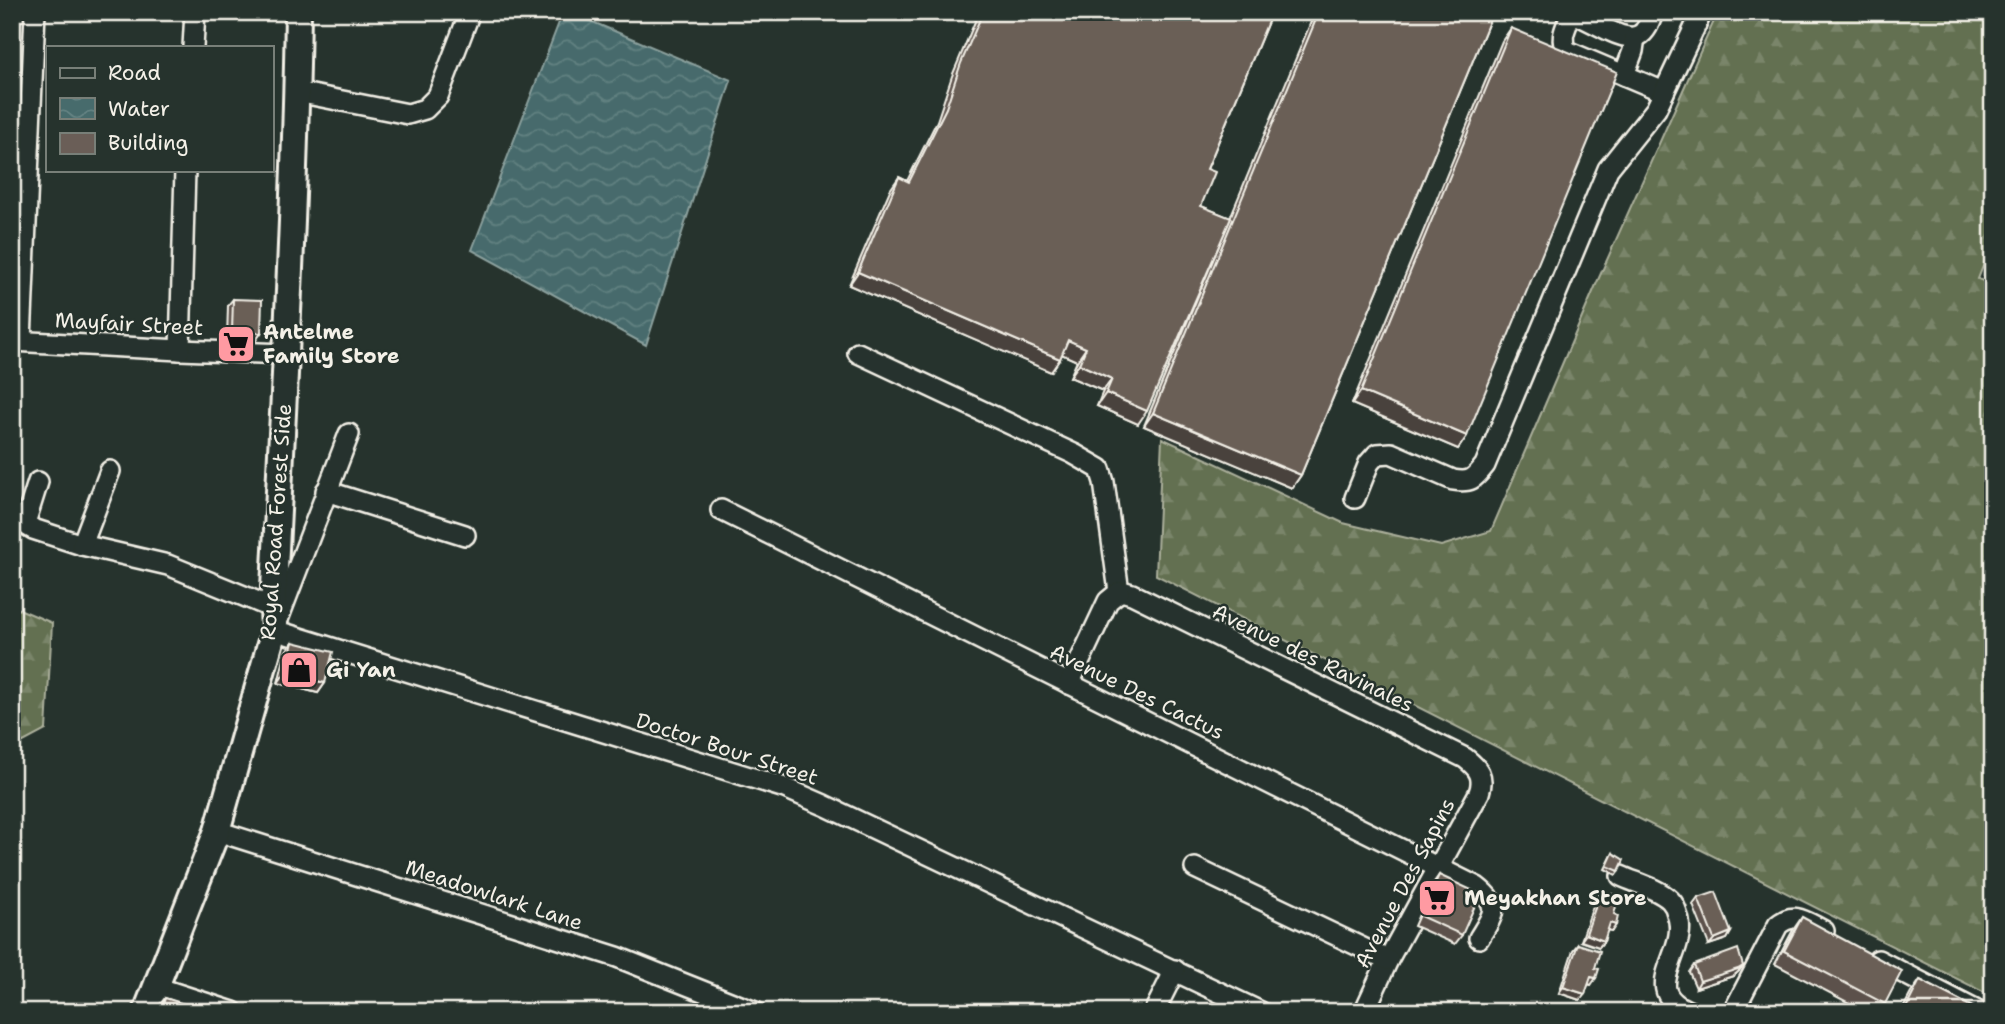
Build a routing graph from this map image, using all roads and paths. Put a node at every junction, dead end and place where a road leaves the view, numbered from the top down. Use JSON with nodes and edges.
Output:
{"nodes":[{"id":1,"x":35,"y":12,"type":"edge"},
{"id":2,"x":195,"y":12,"type":"edge"},
{"id":3,"x":298,"y":12,"type":"edge"},
{"id":4,"x":470,"y":12,"type":"edge"},
{"id":5,"x":1572,"y":12,"type":"edge"},
{"id":6,"x":1653,"y":12,"type":"edge"},
{"id":7,"x":1702,"y":12,"type":"edge"},
{"id":8,"x":1605,"y":20,"type":"edge"},
{"id":9,"x":1635,"y":37,"type":"junction"},
{"id":10,"x":193,"y":46,"type":"edge"},
{"id":11,"x":1624,"y":75,"type":"junction"},
{"id":12,"x":297,"y":92,"type":"junction"},
{"id":13,"x":1664,"y":92,"type":"junction"},
{"id":14,"x":185,"y":172,"type":"edge"},
{"id":15,"x":16,"y":341,"type":"edge"},
{"id":16,"x":180,"y":350,"type":"junction"},
{"id":17,"x":858,"y":353,"type":"dead end"},
{"id":18,"x":286,"y":354,"type":"junction"},
{"id":19,"x":349,"y":434,"type":"dead end"},
{"id":20,"x":110,"y":471,"type":"dead end"},
{"id":21,"x":38,"y":482,"type":"dead end"},
{"id":22,"x":326,"y":492,"type":"junction"},
{"id":23,"x":1354,"y":498,"type":"dead end"},
{"id":24,"x":721,"y":510,"type":"dead end"},
{"id":25,"x":465,"y":535,"type":"dead end"},
{"id":26,"x":82,"y":545,"type":"junction"},
{"id":27,"x":1119,"y":592,"type":"junction"},
{"id":28,"x":273,"y":619,"type":"junction"},
{"id":29,"x":1069,"y":684,"type":"junction"},
{"id":30,"x":1481,"y":775,"type":"joint"},
{"id":31,"x":217,"y":831,"type":"junction"},
{"id":32,"x":1195,"y":868,"type":"dead end"},
{"id":33,"x":1439,"y":868,"type":"junction"},
{"id":34,"x":1620,"y":876,"type":"edge"},
{"id":35,"x":1479,"y":938,"type":"dead end"},
{"id":36,"x":1388,"y":960,"type":"junction"},
{"id":37,"x":1175,"y":970,"type":"junction"},
{"id":38,"x":156,"y":987,"type":"junction"},
{"id":39,"x":1253,"y":1010,"type":"edge"},
{"id":40,"x":146,"y":1012,"type":"edge"},
{"id":41,"x":233,"y":1012,"type":"edge"},
{"id":42,"x":755,"y":1012,"type":"edge"},
{"id":43,"x":1154,"y":1012,"type":"edge"},
{"id":44,"x":1364,"y":1012,"type":"edge"},
{"id":45,"x":1691,"y":1012,"type":"edge"},
{"id":46,"x":1733,"y":1012,"type":"edge"},
{"id":47,"x":1979,"y":1012,"type":"edge"}],
"edges":[{"from":1,"to":15,"type":"street"},
{"from":2,"to":10,"type":"street"},
{"from":3,"to":12,"type":"main road","name":"Royal Road Forest Side"},
{"from":4,"to":12,"type":"street"},
{"from":5,"to":8,"type":"street"},
{"from":5,"to":11,"type":"street"},
{"from":6,"to":9,"type":"street"},
{"from":7,"to":13,"type":"street"},
{"from":8,"to":9,"type":"street"},
{"from":9,"to":11,"type":"street"},
{"from":11,"to":13,"type":"street"},
{"from":12,"to":18,"type":"main road","name":"Royal Road Forest Side"},
{"from":13,"to":23,"type":"street"},
{"from":14,"to":16,"type":"street"},
{"from":15,"to":16,"type":"street","name":"Mayfair Street"},
{"from":16,"to":18,"type":"street","name":"Mayfair Street"},
{"from":17,"to":27,"type":"street"},
{"from":18,"to":28,"type":"main road","name":"Royal Road Forest Side"},
{"from":19,"to":22,"type":"street"},
{"from":20,"to":26,"type":"street"},
{"from":21,"to":26,"type":"street","name":"Doctor Bour Street"},
{"from":22,"to":25,"type":"street"},
{"from":22,"to":28,"type":"street"},
{"from":24,"to":29,"type":"street","name":"Avenue Des Cactus"},
{"from":26,"to":28,"type":"street","name":"Doctor Bour Street"},
{"from":27,"to":29,"type":"street"},
{"from":27,"to":30,"type":"street","name":"Avenue des Ravinales"},
{"from":28,"to":31,"type":"main road","name":"Royal Road Forest Side"},
{"from":28,"to":37,"type":"street","name":"Doctor Bour Street"},
{"from":29,"to":33,"type":"street","name":"Avenue Des Cactus"},
{"from":30,"to":33,"type":"street","name":"Avenue Des Sapins"},
{"from":31,"to":38,"type":"main road","name":"Royal Road Forest Side"},
{"from":31,"to":42,"type":"street","name":"Meadowlark Lane"},
{"from":32,"to":36,"type":"street"},
{"from":33,"to":35,"type":"street","name":"Avenue Des Cactus"},
{"from":33,"to":36,"type":"street","name":"Avenue Des Sapins"},
{"from":34,"to":45,"type":"street"},
{"from":36,"to":44,"type":"street","name":"Avenue Des Sapins"},
{"from":37,"to":39,"type":"street","name":"Doctor Bour Street"},
{"from":37,"to":43,"type":"street"},
{"from":38,"to":40,"type":"main road","name":"Royal Road Forest Side"},
{"from":38,"to":41,"type":"street"},
{"from":46,"to":47,"type":"street"}]}
